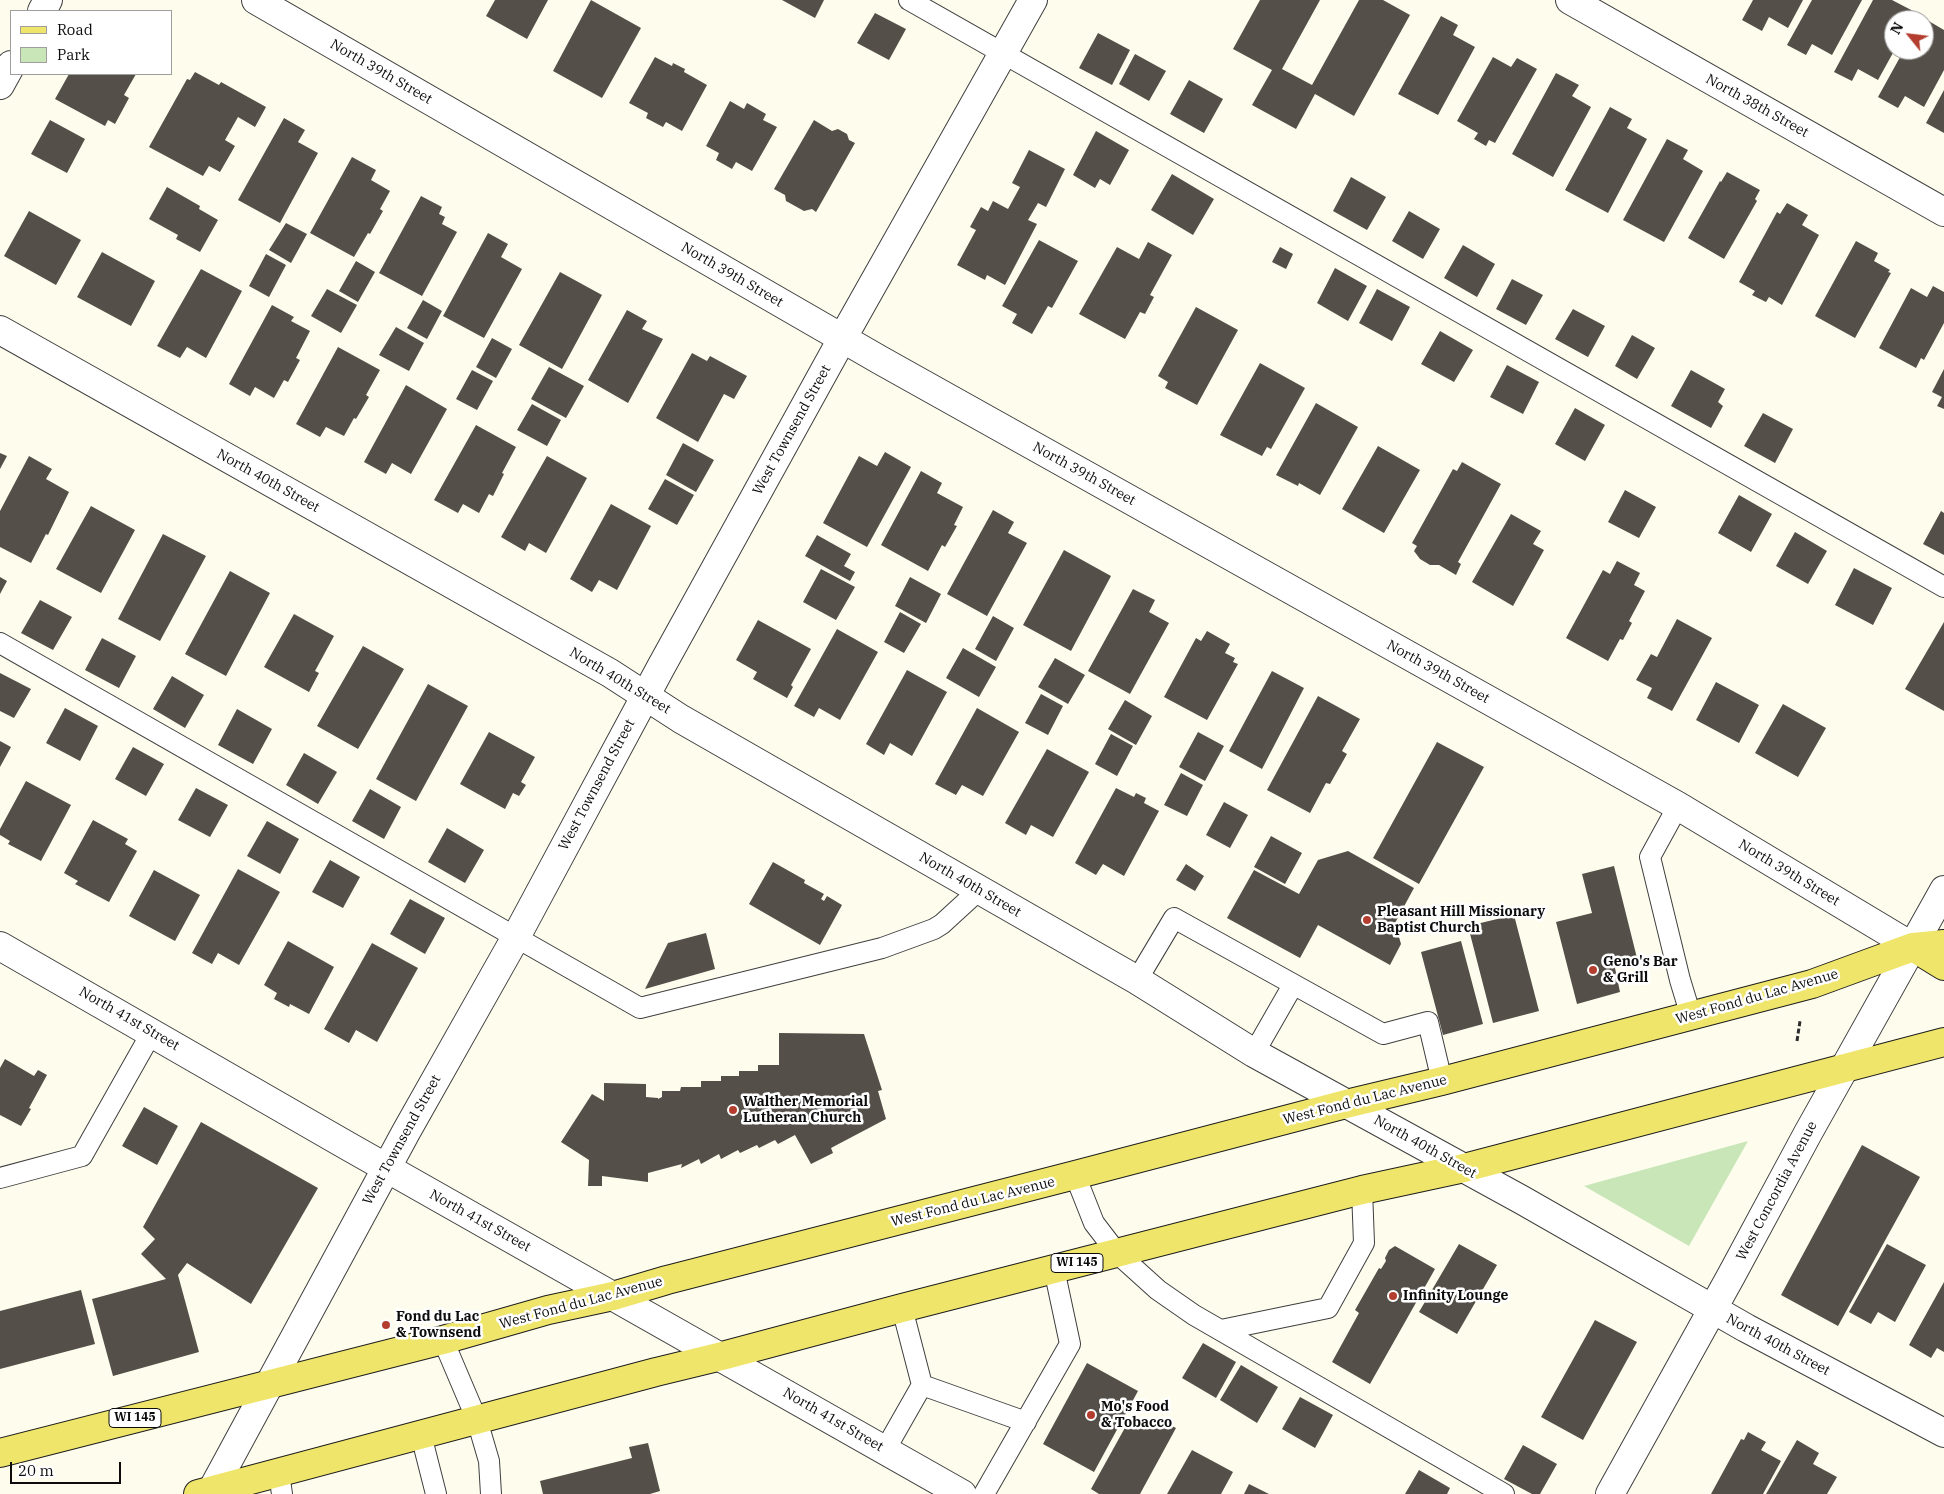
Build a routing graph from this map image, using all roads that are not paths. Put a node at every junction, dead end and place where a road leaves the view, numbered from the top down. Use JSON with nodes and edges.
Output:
{"nodes":[{"id":1,"x":256,"y":0,"type":"edge"},
{"id":2,"x":909,"y":0,"type":"edge"},
{"id":3,"x":1033,"y":0,"type":"edge"},
{"id":4,"x":1570,"y":0,"type":"edge"},
{"id":5,"x":1003,"y":54,"type":"junction"},
{"id":6,"x":10,"y":67,"type":"edge"},
{"id":7,"x":0,"y":85,"type":"edge"},
{"id":8,"x":1944,"y":212,"type":"edge"},
{"id":9,"x":0,"y":330,"type":"edge"},
{"id":10,"x":842,"y":339,"type":"junction"},
{"id":11,"x":1944,"y":587,"type":"edge"},
{"id":12,"x":0,"y":643,"type":"edge"},
{"id":13,"x":645,"y":696,"type":"junction"},
{"id":14,"x":1678,"y":806,"type":"junction"},
{"id":15,"x":1944,"y":890,"type":"edge"},
{"id":16,"x":978,"y":891,"type":"junction"},
{"id":17,"x":516,"y":937,"type":"junction"},
{"id":18,"x":1944,"y":944,"type":"edge"},
{"id":19,"x":0,"y":946,"type":"edge"},
{"id":20,"x":1913,"y":947,"type":"junction"},
{"id":21,"x":1944,"y":966,"type":"edge"},
{"id":22,"x":1138,"y":980,"type":"junction"},
{"id":23,"x":1293,"y":984,"type":"junction"},
{"id":24,"x":1690,"y":1016,"type":"junction"},
{"id":25,"x":152,"y":1032,"type":"junction"},
{"id":26,"x":1944,"y":1042,"type":"edge"},
{"id":27,"x":1254,"y":1053,"type":"junction"},
{"id":28,"x":1843,"y":1069,"type":"junction"},
{"id":29,"x":1442,"y":1082,"type":"junction"},
{"id":30,"x":1346,"y":1104,"type":"junction"},
{"id":31,"x":386,"y":1168,"type":"junction"},
{"id":32,"x":1464,"y":1168,"type":"junction"},
{"id":33,"x":1075,"y":1176,"type":"junction"},
{"id":34,"x":0,"y":1178,"type":"edge"},
{"id":35,"x":1362,"y":1190,"type":"junction"},
{"id":36,"x":1118,"y":1253,"type":"junction"},
{"id":37,"x":1054,"y":1269,"type":"junction"},
{"id":38,"x":613,"y":1296,"type":"junction"},
{"id":39,"x":902,"y":1308,"type":"junction"},
{"id":40,"x":1713,"y":1310,"type":"junction"},
{"id":41,"x":1221,"y":1330,"type":"junction"},
{"id":42,"x":443,"y":1340,"type":"junction"},
{"id":43,"x":722,"y":1356,"type":"junction"},
{"id":44,"x":270,"y":1382,"type":"junction"},
{"id":45,"x":922,"y":1385,"type":"junction"},
{"id":46,"x":477,"y":1420,"type":"junction"},
{"id":47,"x":1026,"y":1422,"type":"junction"},
{"id":48,"x":1944,"y":1433,"type":"edge"},
{"id":49,"x":421,"y":1435,"type":"junction"},
{"id":50,"x":885,"y":1450,"type":"junction"},
{"id":51,"x":0,"y":1453,"type":"edge"},
{"id":52,"x":280,"y":1484,"type":"edge"},
{"id":53,"x":207,"y":1493,"type":"edge"},
{"id":54,"x":436,"y":1494,"type":"edge"},
{"id":55,"x":492,"y":1494,"type":"edge"},
{"id":56,"x":962,"y":1494,"type":"edge"},
{"id":57,"x":984,"y":1494,"type":"edge"},
{"id":58,"x":1504,"y":1494,"type":"edge"},
{"id":59,"x":1610,"y":1494,"type":"edge"}],
"edges":[{"from":1,"to":10,"type":"street","name":"North 39th Street"},
{"from":2,"to":5,"type":"lane"},
{"from":3,"to":5,"type":"street","name":"West Townsend Street"},
{"from":4,"to":8,"type":"street","name":"North 38th Street"},
{"from":5,"to":10,"type":"street","name":"West Townsend Street"},
{"from":5,"to":11,"type":"lane"},
{"from":6,"to":7,"type":"street"},
{"from":9,"to":13,"type":"street","name":"North 40th Street"},
{"from":10,"to":13,"type":"street","name":"West Townsend Street"},
{"from":10,"to":14,"type":"street","name":"North 39th Street"},
{"from":12,"to":17,"type":"lane"},
{"from":13,"to":16,"type":"street","name":"North 40th Street"},
{"from":13,"to":17,"type":"street","name":"West Townsend Street"},
{"from":14,"to":20,"type":"street","name":"North 39th Street"},
{"from":14,"to":24,"type":"lane"},
{"from":15,"to":20,"type":"street","name":"West Concordia Avenue"},
{"from":16,"to":17,"type":"lane"},
{"from":16,"to":22,"type":"street","name":"North 40th Street"},
{"from":17,"to":31,"type":"street","name":"West Townsend Street"},
{"from":18,"to":20,"type":"main road","name":"West Fond du Lac Avenue","number":"WI 145"},
{"from":19,"to":25,"type":"street","name":"North 41st Street"},
{"from":20,"to":21,"type":"main road"},
{"from":20,"to":24,"type":"main road","name":"West Fond du Lac Avenue","number":"WI 145"},
{"from":20,"to":28,"type":"street","name":"West Concordia Avenue"},
{"from":22,"to":23,"type":"lane"},
{"from":22,"to":27,"type":"street","name":"North 40th Street"},
{"from":23,"to":27,"type":"lane"},
{"from":23,"to":29,"type":"lane"},
{"from":24,"to":29,"type":"main road","name":"West Fond du Lac Avenue","number":"WI 145"},
{"from":25,"to":31,"type":"street","name":"North 41st Street"},
{"from":25,"to":34,"type":"lane"},
{"from":26,"to":28,"type":"main road","number":"WI 145"},
{"from":27,"to":30,"type":"street","name":"North 40th Street"},
{"from":28,"to":32,"type":"main road","number":"WI 145"},
{"from":28,"to":40,"type":"street","name":"West Concordia Avenue"},
{"from":29,"to":30,"type":"main road","name":"West Fond du Lac Avenue","number":"WI 145"},
{"from":30,"to":32,"type":"street","name":"North 40th Street"},
{"from":30,"to":33,"type":"main road","name":"West Fond du Lac Avenue","number":"WI 145"},
{"from":31,"to":38,"type":"street","name":"North 41st Street"},
{"from":31,"to":44,"type":"street","name":"West Townsend Street"},
{"from":32,"to":35,"type":"main road","number":"WI 145"},
{"from":32,"to":40,"type":"street","name":"North 40th Street"},
{"from":33,"to":36,"type":"lane"},
{"from":33,"to":38,"type":"main road","name":"West Fond du Lac Avenue","number":"WI 145"},
{"from":35,"to":36,"type":"main road","number":"WI 145"},
{"from":35,"to":41,"type":"lane"},
{"from":36,"to":37,"type":"main road","number":"WI 145"},
{"from":36,"to":41,"type":"lane"},
{"from":37,"to":39,"type":"main road","number":"WI 145"},
{"from":37,"to":47,"type":"lane"},
{"from":38,"to":42,"type":"main road","name":"West Fond du Lac Avenue","number":"WI 145"},
{"from":38,"to":43,"type":"street","name":"North 41st Street"},
{"from":39,"to":43,"type":"main road","number":"WI 145"},
{"from":39,"to":45,"type":"lane"},
{"from":40,"to":48,"type":"street","name":"North 40th Street"},
{"from":40,"to":59,"type":"street","name":"West Concordia Avenue"},
{"from":41,"to":58,"type":"lane"},
{"from":42,"to":44,"type":"main road","name":"West Fond du Lac Avenue","number":"WI 145"},
{"from":42,"to":46,"type":"lane"},
{"from":43,"to":46,"type":"main road","number":"WI 145"},
{"from":43,"to":50,"type":"street","name":"North 41st Street"},
{"from":44,"to":51,"type":"main road","name":"West Fond du Lac Avenue","number":"WI 145"},
{"from":44,"to":53,"type":"street","name":"West Townsend Street"},
{"from":45,"to":47,"type":"lane"},
{"from":45,"to":50,"type":"lane"},
{"from":46,"to":49,"type":"main road","number":"WI 145"},
{"from":46,"to":55,"type":"lane"},
{"from":47,"to":57,"type":"lane"},
{"from":49,"to":52,"type":"main road","number":"WI 145"},
{"from":49,"to":54,"type":"lane"},
{"from":50,"to":56,"type":"street","name":"North 41st Street"},
{"from":52,"to":53,"type":"main road","number":"WI 145"}]}
